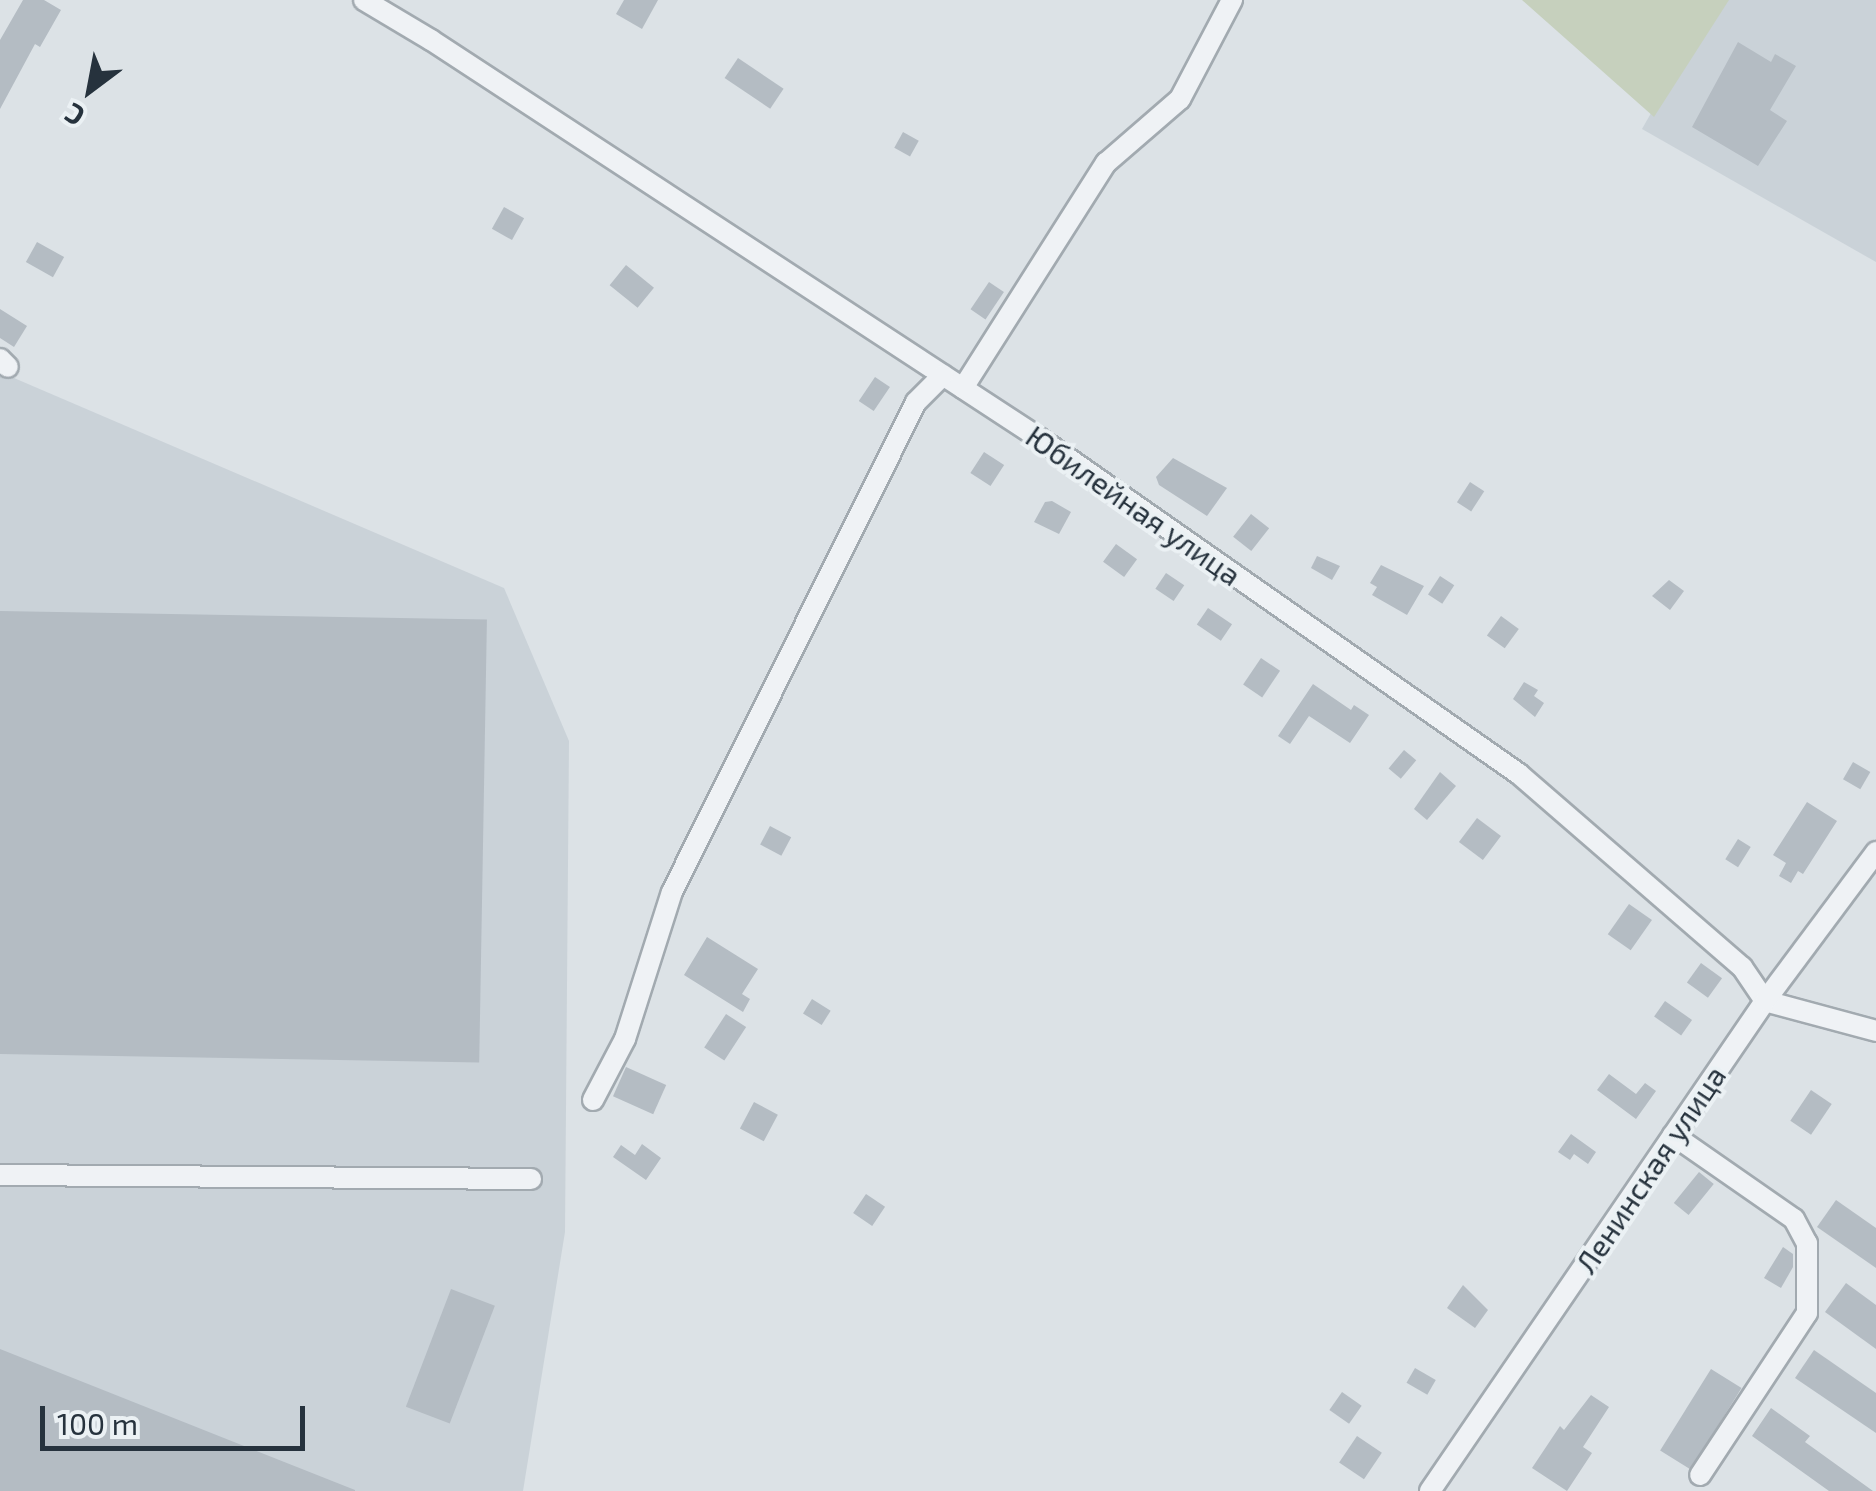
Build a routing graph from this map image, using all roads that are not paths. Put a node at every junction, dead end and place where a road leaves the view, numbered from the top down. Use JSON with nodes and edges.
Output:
{"nodes":[{"id":1,"x":364,"y":0,"type":"edge"},
{"id":2,"x":1232,"y":0,"type":"edge"},
{"id":3,"x":944,"y":375,"type":"junction"},
{"id":4,"x":963,"y":388,"type":"junction"},
{"id":5,"x":1876,"y":852,"type":"edge"},
{"id":6,"x":1765,"y":1001,"type":"junction"},
{"id":7,"x":1876,"y":1031,"type":"edge"},
{"id":8,"x":593,"y":1100,"type":"dead end"},
{"id":9,"x":1674,"y":1135,"type":"junction"},
{"id":10,"x":0,"y":1174,"type":"edge"},
{"id":11,"x":531,"y":1179,"type":"dead end"},
{"id":12,"x":1700,"y":1475,"type":"dead end"},
{"id":13,"x":1430,"y":1491,"type":"edge"}],
"edges":[{"from":1,"to":3,"type":"street","name":"Юбилейная улица"},
{"from":2,"to":4,"type":"street"},
{"from":3,"to":4,"type":"street","name":"Юбилейная улица"},
{"from":3,"to":8,"type":"street"},
{"from":4,"to":6,"type":"street","name":"Юбилейная улица"},
{"from":5,"to":6,"type":"street","name":"Ленинская улица"},
{"from":6,"to":7,"type":"street"},
{"from":6,"to":9,"type":"street","name":"Ленинская улица"},
{"from":9,"to":12,"type":"street"},
{"from":9,"to":13,"type":"street","name":"Ленинская улица"},
{"from":10,"to":11,"type":"street"}]}
